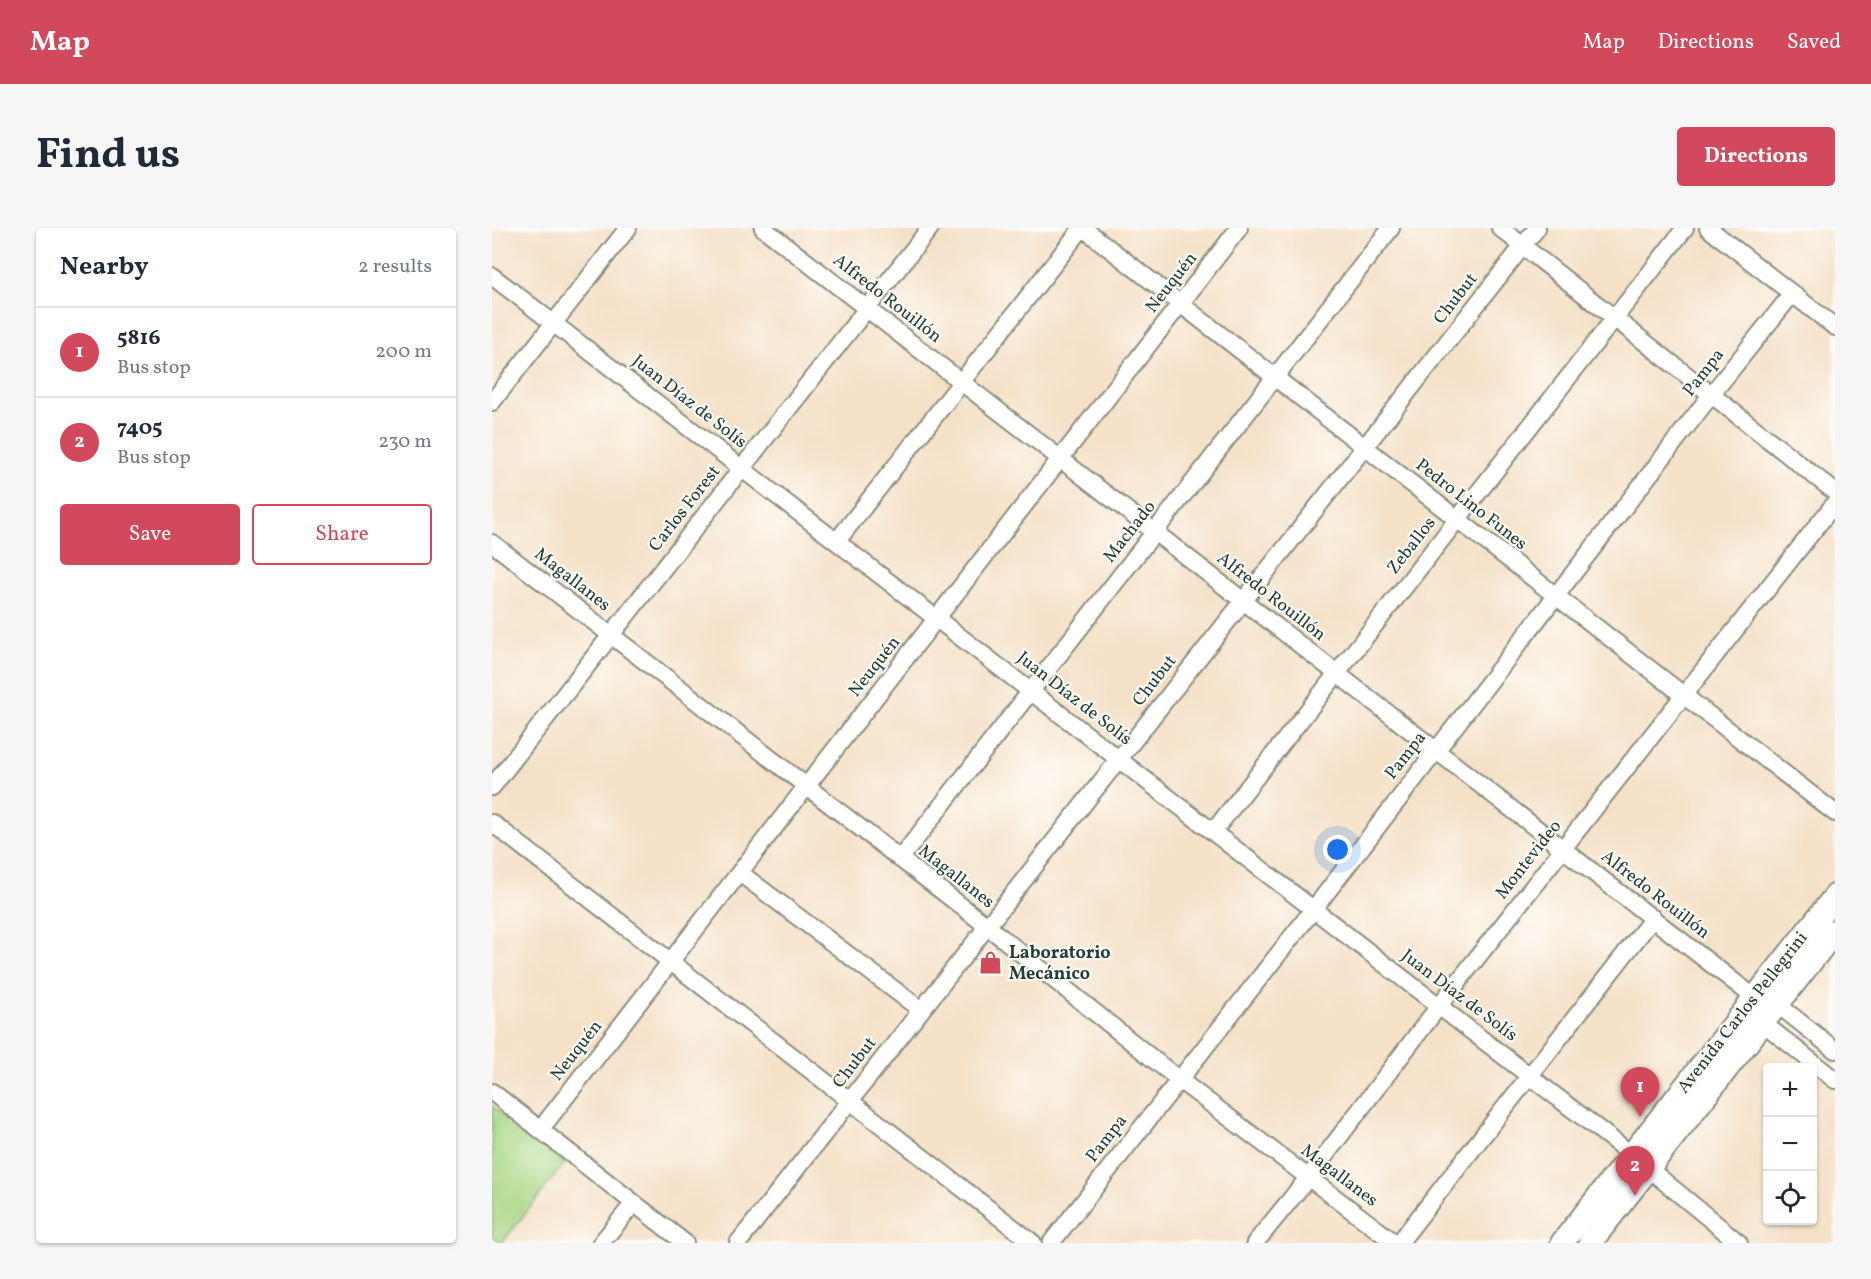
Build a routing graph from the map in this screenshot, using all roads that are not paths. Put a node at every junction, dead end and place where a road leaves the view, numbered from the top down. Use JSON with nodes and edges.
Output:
{"nodes":[{"id":1,"x":628,"y":228,"type":"edge"},
{"id":2,"x":763,"y":228,"type":"edge"},
{"id":3,"x":930,"y":228,"type":"edge"},
{"id":4,"x":1083,"y":228,"type":"edge"},
{"id":5,"x":1239,"y":228,"type":"edge"},
{"id":6,"x":1391,"y":228,"type":"edge"},
{"id":7,"x":1500,"y":228,"type":"edge"},
{"id":8,"x":1537,"y":228,"type":"edge"},
{"id":9,"x":1685,"y":228,"type":"edge"},
{"id":10,"x":1708,"y":228,"type":"edge"},
{"id":11,"x":1523,"y":246,"type":"junction"},
{"id":12,"x":492,"y":276,"type":"edge"},
{"id":13,"x":1792,"y":294,"type":"junction"},
{"id":14,"x":1181,"y":304,"type":"junction"},
{"id":15,"x":867,"y":308,"type":"junction"},
{"id":16,"x":1615,"y":318,"type":"junction"},
{"id":17,"x":554,"y":322,"type":"junction"},
{"id":18,"x":1835,"y":327,"type":"edge"},
{"id":19,"x":1275,"y":378,"type":"junction"},
{"id":20,"x":962,"y":382,"type":"junction"},
{"id":21,"x":1711,"y":395,"type":"junction"},
{"id":22,"x":492,"y":402,"type":"edge"},
{"id":23,"x":1364,"y":447,"type":"junction"},
{"id":24,"x":1061,"y":459,"type":"junction"},
{"id":25,"x":742,"y":468,"type":"junction"},
{"id":26,"x":1835,"y":492,"type":"edge"},
{"id":27,"x":1835,"y":503,"type":"edge"},
{"id":28,"x":1457,"y":519,"type":"junction"},
{"id":29,"x":1155,"y":532,"type":"junction"},
{"id":30,"x":837,"y":541,"type":"junction"},
{"id":31,"x":492,"y":543,"type":"edge"},
{"id":32,"x":1555,"y":596,"type":"junction"},
{"id":33,"x":1244,"y":600,"type":"junction"},
{"id":34,"x":937,"y":618,"type":"junction"},
{"id":35,"x":611,"y":635,"type":"junction"},
{"id":36,"x":1337,"y":673,"type":"junction"},
{"id":37,"x":1031,"y":691,"type":"junction"},
{"id":38,"x":1683,"y":695,"type":"junction"},
{"id":39,"x":1435,"y":751,"type":"junction"},
{"id":40,"x":1119,"y":759,"type":"junction"},
{"id":41,"x":807,"y":786,"type":"junction"},
{"id":42,"x":492,"y":787,"type":"edge"},
{"id":43,"x":1835,"y":813,"type":"edge"},
{"id":44,"x":492,"y":823,"type":"edge"},
{"id":45,"x":1214,"y":832,"type":"junction"},
{"id":46,"x":1563,"y":848,"type":"junction"},
{"id":47,"x":900,"y":859,"type":"junction"},
{"id":48,"x":740,"y":873,"type":"junction"},
{"id":49,"x":1835,"y":896,"type":"edge"},
{"id":50,"x":1313,"y":910,"type":"junction"},
{"id":51,"x":1653,"y":918,"type":"junction"},
{"id":52,"x":987,"y":926,"type":"junction"},
{"id":53,"x":1835,"y":931,"type":"edge"},
{"id":54,"x":670,"y":962,"type":"junction"},
{"id":55,"x":1755,"y":998,"type":"junction"},
{"id":56,"x":1777,"y":1004,"type":"junction"},
{"id":57,"x":1439,"y":1006,"type":"junction"},
{"id":58,"x":921,"y":1010,"type":"junction"},
{"id":59,"x":1763,"y":1023,"type":"junction"},
{"id":60,"x":1835,"y":1050,"type":"edge"},
{"id":61,"x":1530,"y":1076,"type":"junction"},
{"id":62,"x":1178,"y":1079,"type":"junction"},
{"id":63,"x":1835,"y":1080,"type":"edge"},
{"id":64,"x":492,"y":1092,"type":"edge"},
{"id":65,"x":850,"y":1101,"type":"junction"},
{"id":66,"x":540,"y":1130,"type":"junction"},
{"id":67,"x":1640,"y":1162,"type":"junction"},
{"id":68,"x":1308,"y":1178,"type":"junction"},
{"id":69,"x":634,"y":1203,"type":"junction"},
{"id":70,"x":601,"y":1243,"type":"edge"},
{"id":71,"x":685,"y":1243,"type":"edge"},
{"id":72,"x":738,"y":1243,"type":"edge"},
{"id":73,"x":1033,"y":1243,"type":"edge"},
{"id":74,"x":1051,"y":1243,"type":"edge"},
{"id":75,"x":1255,"y":1243,"type":"edge"},
{"id":76,"x":1397,"y":1243,"type":"edge"},
{"id":77,"x":1562,"y":1243,"type":"edge"},
{"id":78,"x":1590,"y":1243,"type":"edge"},
{"id":79,"x":1739,"y":1243,"type":"edge"}],
"edges":[{"from":1,"to":17,"type":"street"},
{"from":2,"to":15,"type":"street","name":"Alfredo Rouillón"},
{"from":3,"to":15,"type":"street","name":"Carlos Forest"},
{"from":4,"to":14,"type":"street","name":"Pedro Lino Funes"},
{"from":4,"to":20,"type":"street"},
{"from":5,"to":14,"type":"street","name":"Neuquén"},
{"from":6,"to":19,"type":"street","name":"Machado"},
{"from":7,"to":11,"type":"street"},
{"from":8,"to":11,"type":"street","name":"Chubut"},
{"from":9,"to":16,"type":"street","name":"Zeballos"},
{"from":10,"to":13,"type":"street"},
{"from":11,"to":16,"type":"street"},
{"from":11,"to":23,"type":"street","name":"Chubut"},
{"from":12,"to":17,"type":"street","name":"Juan Díaz de Solís"},
{"from":13,"to":18,"type":"street"},
{"from":13,"to":21,"type":"street","name":"Pampa"},
{"from":14,"to":19,"type":"street","name":"Pedro Lino Funes"},
{"from":14,"to":24,"type":"street","name":"Neuquén"},
{"from":15,"to":20,"type":"street","name":"Alfredo Rouillón"},
{"from":15,"to":25,"type":"street","name":"Carlos Forest"},
{"from":16,"to":21,"type":"street"},
{"from":16,"to":28,"type":"street","name":"Zeballos"},
{"from":17,"to":22,"type":"street"},
{"from":17,"to":25,"type":"street","name":"Juan Díaz de Solís"},
{"from":19,"to":23,"type":"street","name":"Pedro Lino Funes"},
{"from":19,"to":29,"type":"street","name":"Machado"},
{"from":20,"to":24,"type":"street","name":"Alfredo Rouillón"},
{"from":20,"to":30,"type":"street"},
{"from":21,"to":26,"type":"street"},
{"from":21,"to":32,"type":"street","name":"Pampa"},
{"from":23,"to":28,"type":"street","name":"Pedro Lino Funes"},
{"from":23,"to":33,"type":"street","name":"Chubut"},
{"from":24,"to":29,"type":"street","name":"Alfredo Rouillón"},
{"from":24,"to":34,"type":"street","name":"Neuquén"},
{"from":25,"to":30,"type":"street","name":"Juan Díaz de Solís"},
{"from":25,"to":35,"type":"street","name":"Carlos Forest"},
{"from":27,"to":38,"type":"street","name":"Montevideo"},
{"from":28,"to":32,"type":"street","name":"Pedro Lino Funes"},
{"from":28,"to":36,"type":"street","name":"Zeballos"},
{"from":29,"to":33,"type":"street","name":"Alfredo Rouillón"},
{"from":29,"to":37,"type":"street","name":"Machado"},
{"from":30,"to":34,"type":"street","name":"Juan Díaz de Solís"},
{"from":31,"to":35,"type":"street","name":"Magallanes"},
{"from":32,"to":38,"type":"street","name":"Pedro Lino Funes"},
{"from":32,"to":39,"type":"street","name":"Pampa"},
{"from":33,"to":36,"type":"street","name":"Alfredo Rouillón"},
{"from":33,"to":40,"type":"street","name":"Chubut"},
{"from":34,"to":37,"type":"street","name":"Juan Díaz de Solís"},
{"from":34,"to":41,"type":"street","name":"Neuquén"},
{"from":35,"to":41,"type":"street","name":"Magallanes"},
{"from":35,"to":42,"type":"street","name":"Carlos Forest"},
{"from":36,"to":39,"type":"street","name":"Alfredo Rouillón"},
{"from":36,"to":45,"type":"street","name":"Zeballos"},
{"from":37,"to":40,"type":"street","name":"Juan Díaz de Solís"},
{"from":37,"to":47,"type":"street","name":"Machado"},
{"from":38,"to":43,"type":"street","name":"Pedro Lino Funes"},
{"from":38,"to":46,"type":"street","name":"Montevideo"},
{"from":39,"to":46,"type":"street","name":"Alfredo Rouillón"},
{"from":39,"to":50,"type":"street","name":"Pampa"},
{"from":40,"to":45,"type":"street","name":"Juan Díaz de Solís"},
{"from":40,"to":52,"type":"street","name":"Chubut"},
{"from":41,"to":47,"type":"street","name":"Magallanes"},
{"from":41,"to":48,"type":"street","name":"Neuquén"},
{"from":44,"to":54,"type":"street"},
{"from":45,"to":50,"type":"street","name":"Juan Díaz de Solís"},
{"from":46,"to":51,"type":"street","name":"Alfredo Rouillón"},
{"from":46,"to":57,"type":"street","name":"Montevideo"},
{"from":47,"to":52,"type":"street","name":"Magallanes"},
{"from":48,"to":54,"type":"street","name":"Neuquén"},
{"from":48,"to":58,"type":"street"},
{"from":49,"to":55,"type":"main road","name":"Avenida Carlos Pellegrini"},
{"from":50,"to":57,"type":"street","name":"Juan Díaz de Solís"},
{"from":50,"to":62,"type":"street","name":"Pampa"},
{"from":51,"to":55,"type":"street","name":"Alfredo Rouillón"},
{"from":51,"to":61,"type":"street"},
{"from":52,"to":58,"type":"street","name":"Chubut"},
{"from":52,"to":62,"type":"street","name":"Magallanes"},
{"from":53,"to":56,"type":"main road","name":"Avenida Carlos Pellegrini"},
{"from":54,"to":65,"type":"street"},
{"from":54,"to":66,"type":"street","name":"Neuquén"},
{"from":55,"to":56,"type":"street"},
{"from":55,"to":59,"type":"street"},
{"from":55,"to":67,"type":"main road","name":"Avenida Carlos Pellegrini"},
{"from":56,"to":59,"type":"main road","name":"Avenida Carlos Pellegrini"},
{"from":56,"to":60,"type":"street"},
{"from":57,"to":61,"type":"street","name":"Juan Díaz de Solís"},
{"from":57,"to":68,"type":"street","name":"Montevideo"},
{"from":58,"to":65,"type":"street","name":"Chubut"},
{"from":59,"to":63,"type":"street"},
{"from":59,"to":67,"type":"main road","name":"Avenida Carlos Pellegrini"},
{"from":61,"to":67,"type":"street","name":"Juan Díaz de Solís"},
{"from":61,"to":76,"type":"street"},
{"from":62,"to":68,"type":"street","name":"Magallanes"},
{"from":62,"to":74,"type":"street","name":"Pampa"},
{"from":64,"to":66,"type":"street"},
{"from":65,"to":72,"type":"street","name":"Chubut"},
{"from":65,"to":73,"type":"street"},
{"from":66,"to":69,"type":"street"},
{"from":67,"to":77,"type":"main road","name":"Avenida Carlos Pellegrini"},
{"from":67,"to":78,"type":"main road","name":"Avenida Carlos Pellegrini"},
{"from":67,"to":79,"type":"street","name":"Juan Díaz de Solís"},
{"from":68,"to":75,"type":"street","name":"Montevideo"},
{"from":68,"to":76,"type":"street","name":"Magallanes"},
{"from":69,"to":70,"type":"street"},
{"from":69,"to":71,"type":"street"}]}
